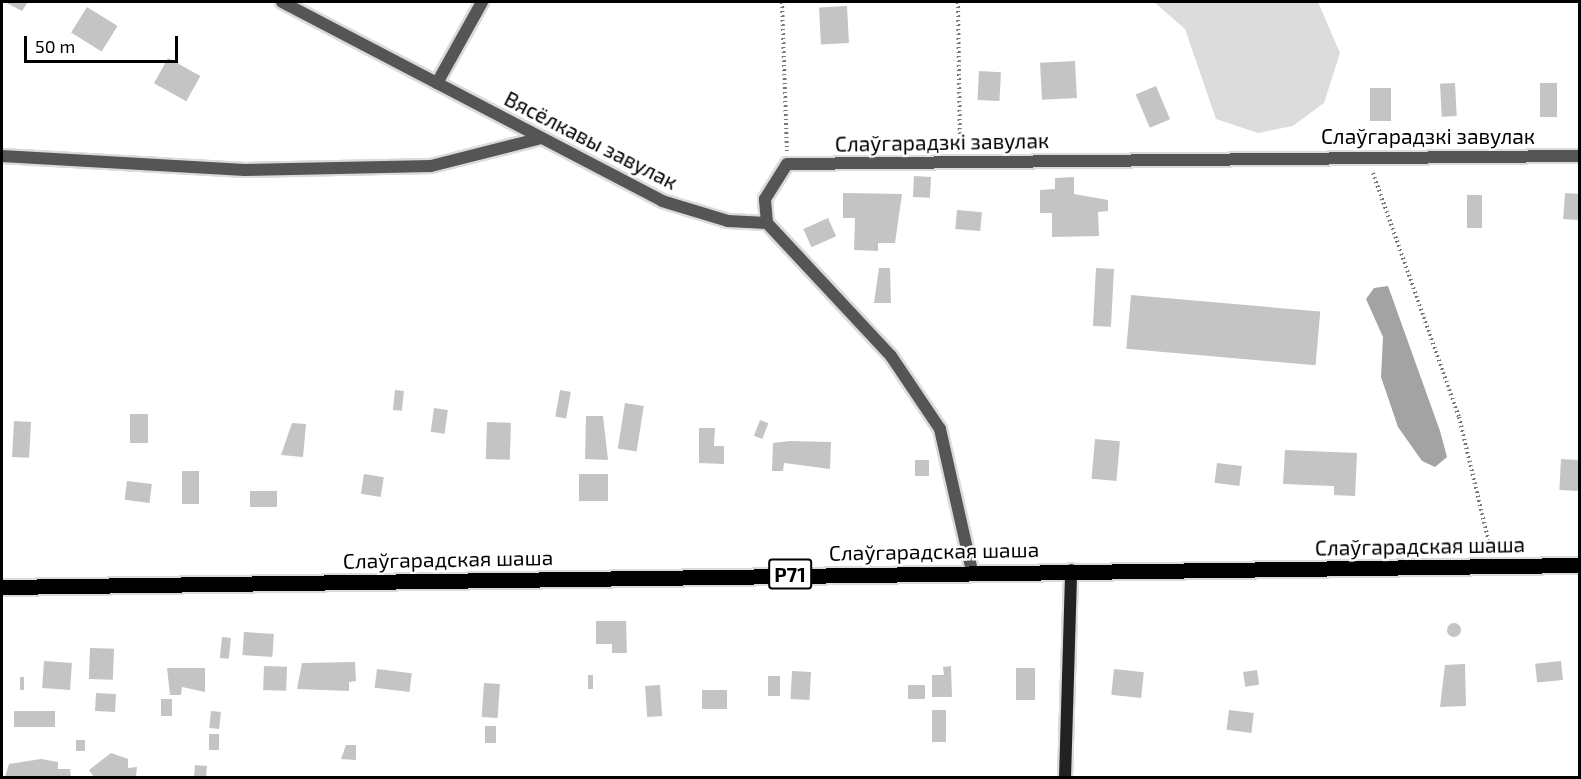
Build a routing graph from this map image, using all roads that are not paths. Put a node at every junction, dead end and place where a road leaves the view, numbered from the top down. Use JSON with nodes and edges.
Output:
{"nodes":[{"id":1,"x":282,"y":2,"type":"edge"},
{"id":2,"x":482,"y":2,"type":"edge"},
{"id":3,"x":437,"y":83,"type":"junction"},
{"id":4,"x":542,"y":138,"type":"junction"},
{"id":5,"x":2,"y":156,"type":"edge"},
{"id":6,"x":1580,"y":156,"type":"edge"},
{"id":7,"x":767,"y":223,"type":"junction"},
{"id":8,"x":1580,"y":565,"type":"edge"},
{"id":9,"x":1071,"y":570,"type":"junction"},
{"id":10,"x":972,"y":571,"type":"junction"},
{"id":11,"x":2,"y":587,"type":"edge"},
{"id":12,"x":1065,"y":777,"type":"edge"}],
"edges":[{"from":1,"to":3,"type":"street","name":"Вясёлкавы завулак"},
{"from":2,"to":3,"type":"street"},
{"from":3,"to":4,"type":"street","name":"Вясёлкавы завулак"},
{"from":4,"to":5,"type":"street"},
{"from":4,"to":7,"type":"street","name":"Вясёлкавы завулак"},
{"from":6,"to":7,"type":"street","name":"Слаўгарадзкі завулак"},
{"from":7,"to":10,"type":"street"},
{"from":8,"to":9,"type":"main road","name":"Слаўгарадская шаша","number":"Р71"},
{"from":9,"to":10,"type":"main road","name":"Слаўгарадская шаша","number":"Р71"},
{"from":9,"to":12,"type":"main road"},
{"from":10,"to":11,"type":"main road","name":"Слаўгарадская шаша","number":"Р71"}]}
